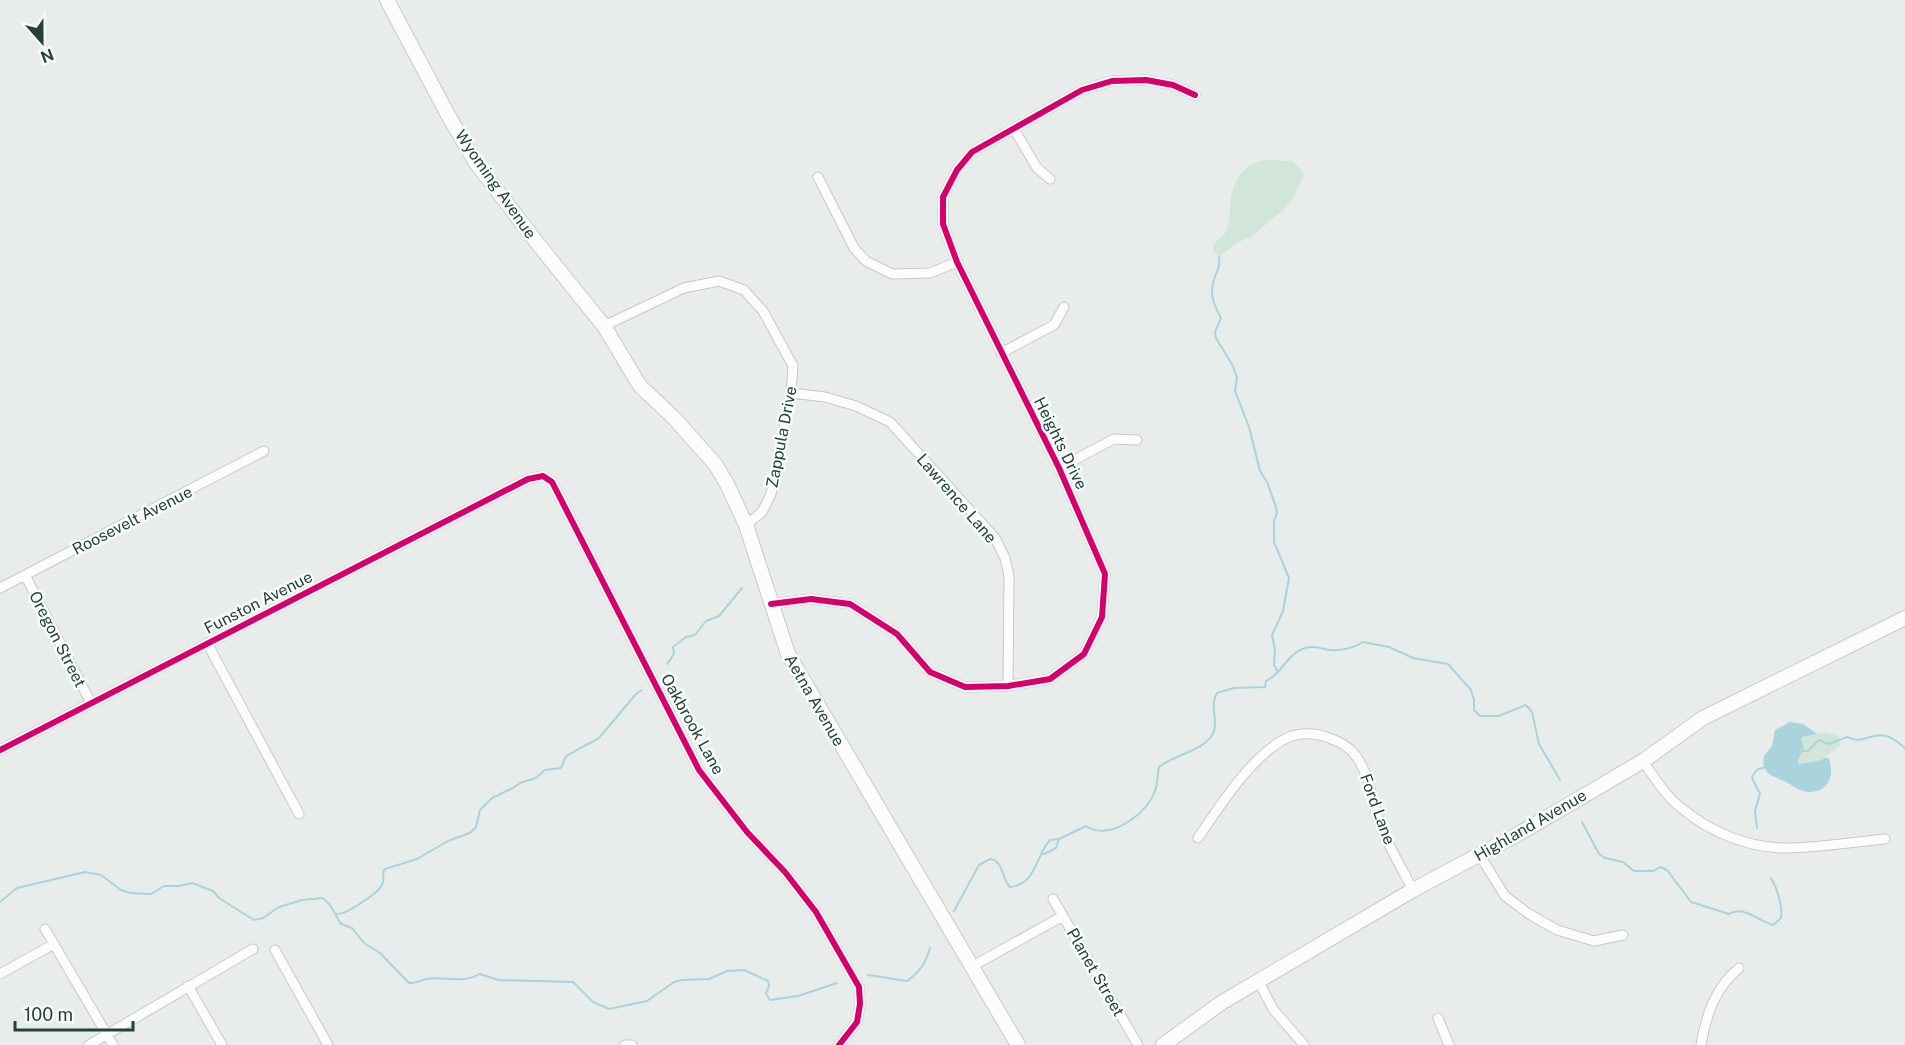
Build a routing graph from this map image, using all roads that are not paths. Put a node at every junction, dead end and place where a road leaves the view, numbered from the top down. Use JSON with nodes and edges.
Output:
{"nodes":[{"id":1,"x":387,"y":0,"type":"edge"},
{"id":2,"x":1195,"y":95,"type":"dead end"},
{"id":3,"x":1014,"y":129,"type":"junction"},
{"id":4,"x":818,"y":177,"type":"dead end"},
{"id":5,"x":1050,"y":179,"type":"dead end"},
{"id":6,"x":957,"y":262,"type":"junction"},
{"id":7,"x":1064,"y":307,"type":"dead end"},
{"id":8,"x":604,"y":326,"type":"junction"},
{"id":9,"x":1001,"y":353,"type":"junction"},
{"id":10,"x":791,"y":393,"type":"junction"},
{"id":11,"x":1137,"y":440,"type":"dead end"},
{"id":12,"x":264,"y":451,"type":"dead end"},
{"id":13,"x":1059,"y":468,"type":"junction"},
{"id":14,"x":528,"y":479,"type":"joint"},
{"id":15,"x":746,"y":525,"type":"junction"},
{"id":16,"x":25,"y":575,"type":"junction"},
{"id":17,"x":0,"y":588,"type":"edge"},
{"id":18,"x":771,"y":604,"type":"junction"},
{"id":19,"x":1905,"y":618,"type":"edge"},
{"id":20,"x":207,"y":643,"type":"junction"},
{"id":21,"x":1008,"y":686,"type":"junction"},
{"id":22,"x":91,"y":703,"type":"junction"},
{"id":23,"x":0,"y":750,"type":"edge"},
{"id":24,"x":1643,"y":761,"type":"junction"},
{"id":25,"x":298,"y":814,"type":"dead end"},
{"id":26,"x":1198,"y":838,"type":"dead end"},
{"id":27,"x":1885,"y":839,"type":"dead end"},
{"id":28,"x":1479,"y":854,"type":"junction"},
{"id":29,"x":1413,"y":890,"type":"junction"},
{"id":30,"x":1053,"y":899,"type":"dead end"},
{"id":31,"x":1063,"y":916,"type":"junction"},
{"id":32,"x":45,"y":929,"type":"dead end"},
{"id":33,"x":1623,"y":935,"type":"dead end"},
{"id":34,"x":54,"y":944,"type":"junction"},
{"id":35,"x":253,"y":949,"type":"dead end"},
{"id":36,"x":274,"y":950,"type":"dead end"},
{"id":37,"x":971,"y":967,"type":"junction"},
{"id":38,"x":1739,"y":968,"type":"dead end"},
{"id":39,"x":0,"y":974,"type":"edge"},
{"id":40,"x":1259,"y":982,"type":"junction"},
{"id":41,"x":188,"y":986,"type":"junction"},
{"id":42,"x":1438,"y":1018,"type":"dead end"},
{"id":43,"x":106,"y":1035,"type":"junction"},
{"id":44,"x":89,"y":1045,"type":"edge"},
{"id":45,"x":113,"y":1045,"type":"edge"},
{"id":46,"x":222,"y":1045,"type":"edge"},
{"id":47,"x":328,"y":1045,"type":"edge"},
{"id":48,"x":625,"y":1045,"type":"edge"},
{"id":49,"x":632,"y":1045,"type":"edge"},
{"id":50,"x":839,"y":1045,"type":"edge"},
{"id":51,"x":1018,"y":1045,"type":"edge"},
{"id":52,"x":1138,"y":1045,"type":"edge"},
{"id":53,"x":1163,"y":1045,"type":"edge"},
{"id":54,"x":1304,"y":1045,"type":"edge"},
{"id":55,"x":1449,"y":1045,"type":"edge"},
{"id":56,"x":1701,"y":1045,"type":"edge"}],
"edges":[{"from":1,"to":8,"type":"street","name":"Wyoming Avenue"},
{"from":2,"to":3,"type":"street","name":"Heights Drive"},
{"from":3,"to":5,"type":"street"},
{"from":3,"to":6,"type":"street","name":"Heights Drive"},
{"from":4,"to":6,"type":"street"},
{"from":6,"to":9,"type":"street","name":"Heights Drive"},
{"from":7,"to":9,"type":"street"},
{"from":8,"to":10,"type":"street","name":"Zappula Drive"},
{"from":8,"to":15,"type":"street","name":"Aetna Avenue"},
{"from":9,"to":13,"type":"street","name":"Heights Drive"},
{"from":10,"to":15,"type":"street","name":"Zappula Drive"},
{"from":10,"to":21,"type":"street","name":"Lawrence Lane"},
{"from":11,"to":13,"type":"street"},
{"from":12,"to":16,"type":"street","name":"Roosevelt Avenue"},
{"from":13,"to":21,"type":"street","name":"Heights Drive"},
{"from":14,"to":20,"type":"street","name":"Funston Avenue"},
{"from":14,"to":50,"type":"street","name":"Oakbrook Lane"},
{"from":15,"to":18,"type":"street","name":"Aetna Avenue"},
{"from":16,"to":17,"type":"street","name":"Roosevelt Avenue"},
{"from":16,"to":22,"type":"street","name":"Oregon Street"},
{"from":18,"to":21,"type":"street","name":"Heights Drive"},
{"from":18,"to":37,"type":"street","name":"Aetna Avenue"},
{"from":19,"to":24,"type":"street","name":"Highland Avenue"},
{"from":20,"to":22,"type":"street","name":"Funston Avenue"},
{"from":20,"to":25,"type":"street"},
{"from":22,"to":23,"type":"street","name":"Funston Avenue"},
{"from":24,"to":27,"type":"street"},
{"from":24,"to":28,"type":"street","name":"Highland Avenue"},
{"from":26,"to":29,"type":"street","name":"Ford Lane"},
{"from":28,"to":29,"type":"street","name":"Highland Avenue"},
{"from":28,"to":33,"type":"street"},
{"from":29,"to":40,"type":"street","name":"Highland Avenue"},
{"from":30,"to":31,"type":"street","name":"Planet Street"},
{"from":31,"to":37,"type":"street"},
{"from":31,"to":52,"type":"street","name":"Planet Street"},
{"from":32,"to":34,"type":"street"},
{"from":34,"to":39,"type":"street"},
{"from":34,"to":43,"type":"street"},
{"from":35,"to":41,"type":"street"},
{"from":36,"to":47,"type":"street"},
{"from":37,"to":51,"type":"street","name":"Aetna Avenue"},
{"from":38,"to":56,"type":"street"},
{"from":40,"to":53,"type":"street","name":"Highland Avenue"},
{"from":40,"to":54,"type":"street"},
{"from":41,"to":43,"type":"street"},
{"from":41,"to":46,"type":"street"},
{"from":42,"to":55,"type":"street"},
{"from":43,"to":44,"type":"street"},
{"from":43,"to":45,"type":"street"},
{"from":48,"to":49,"type":"street"}]}
